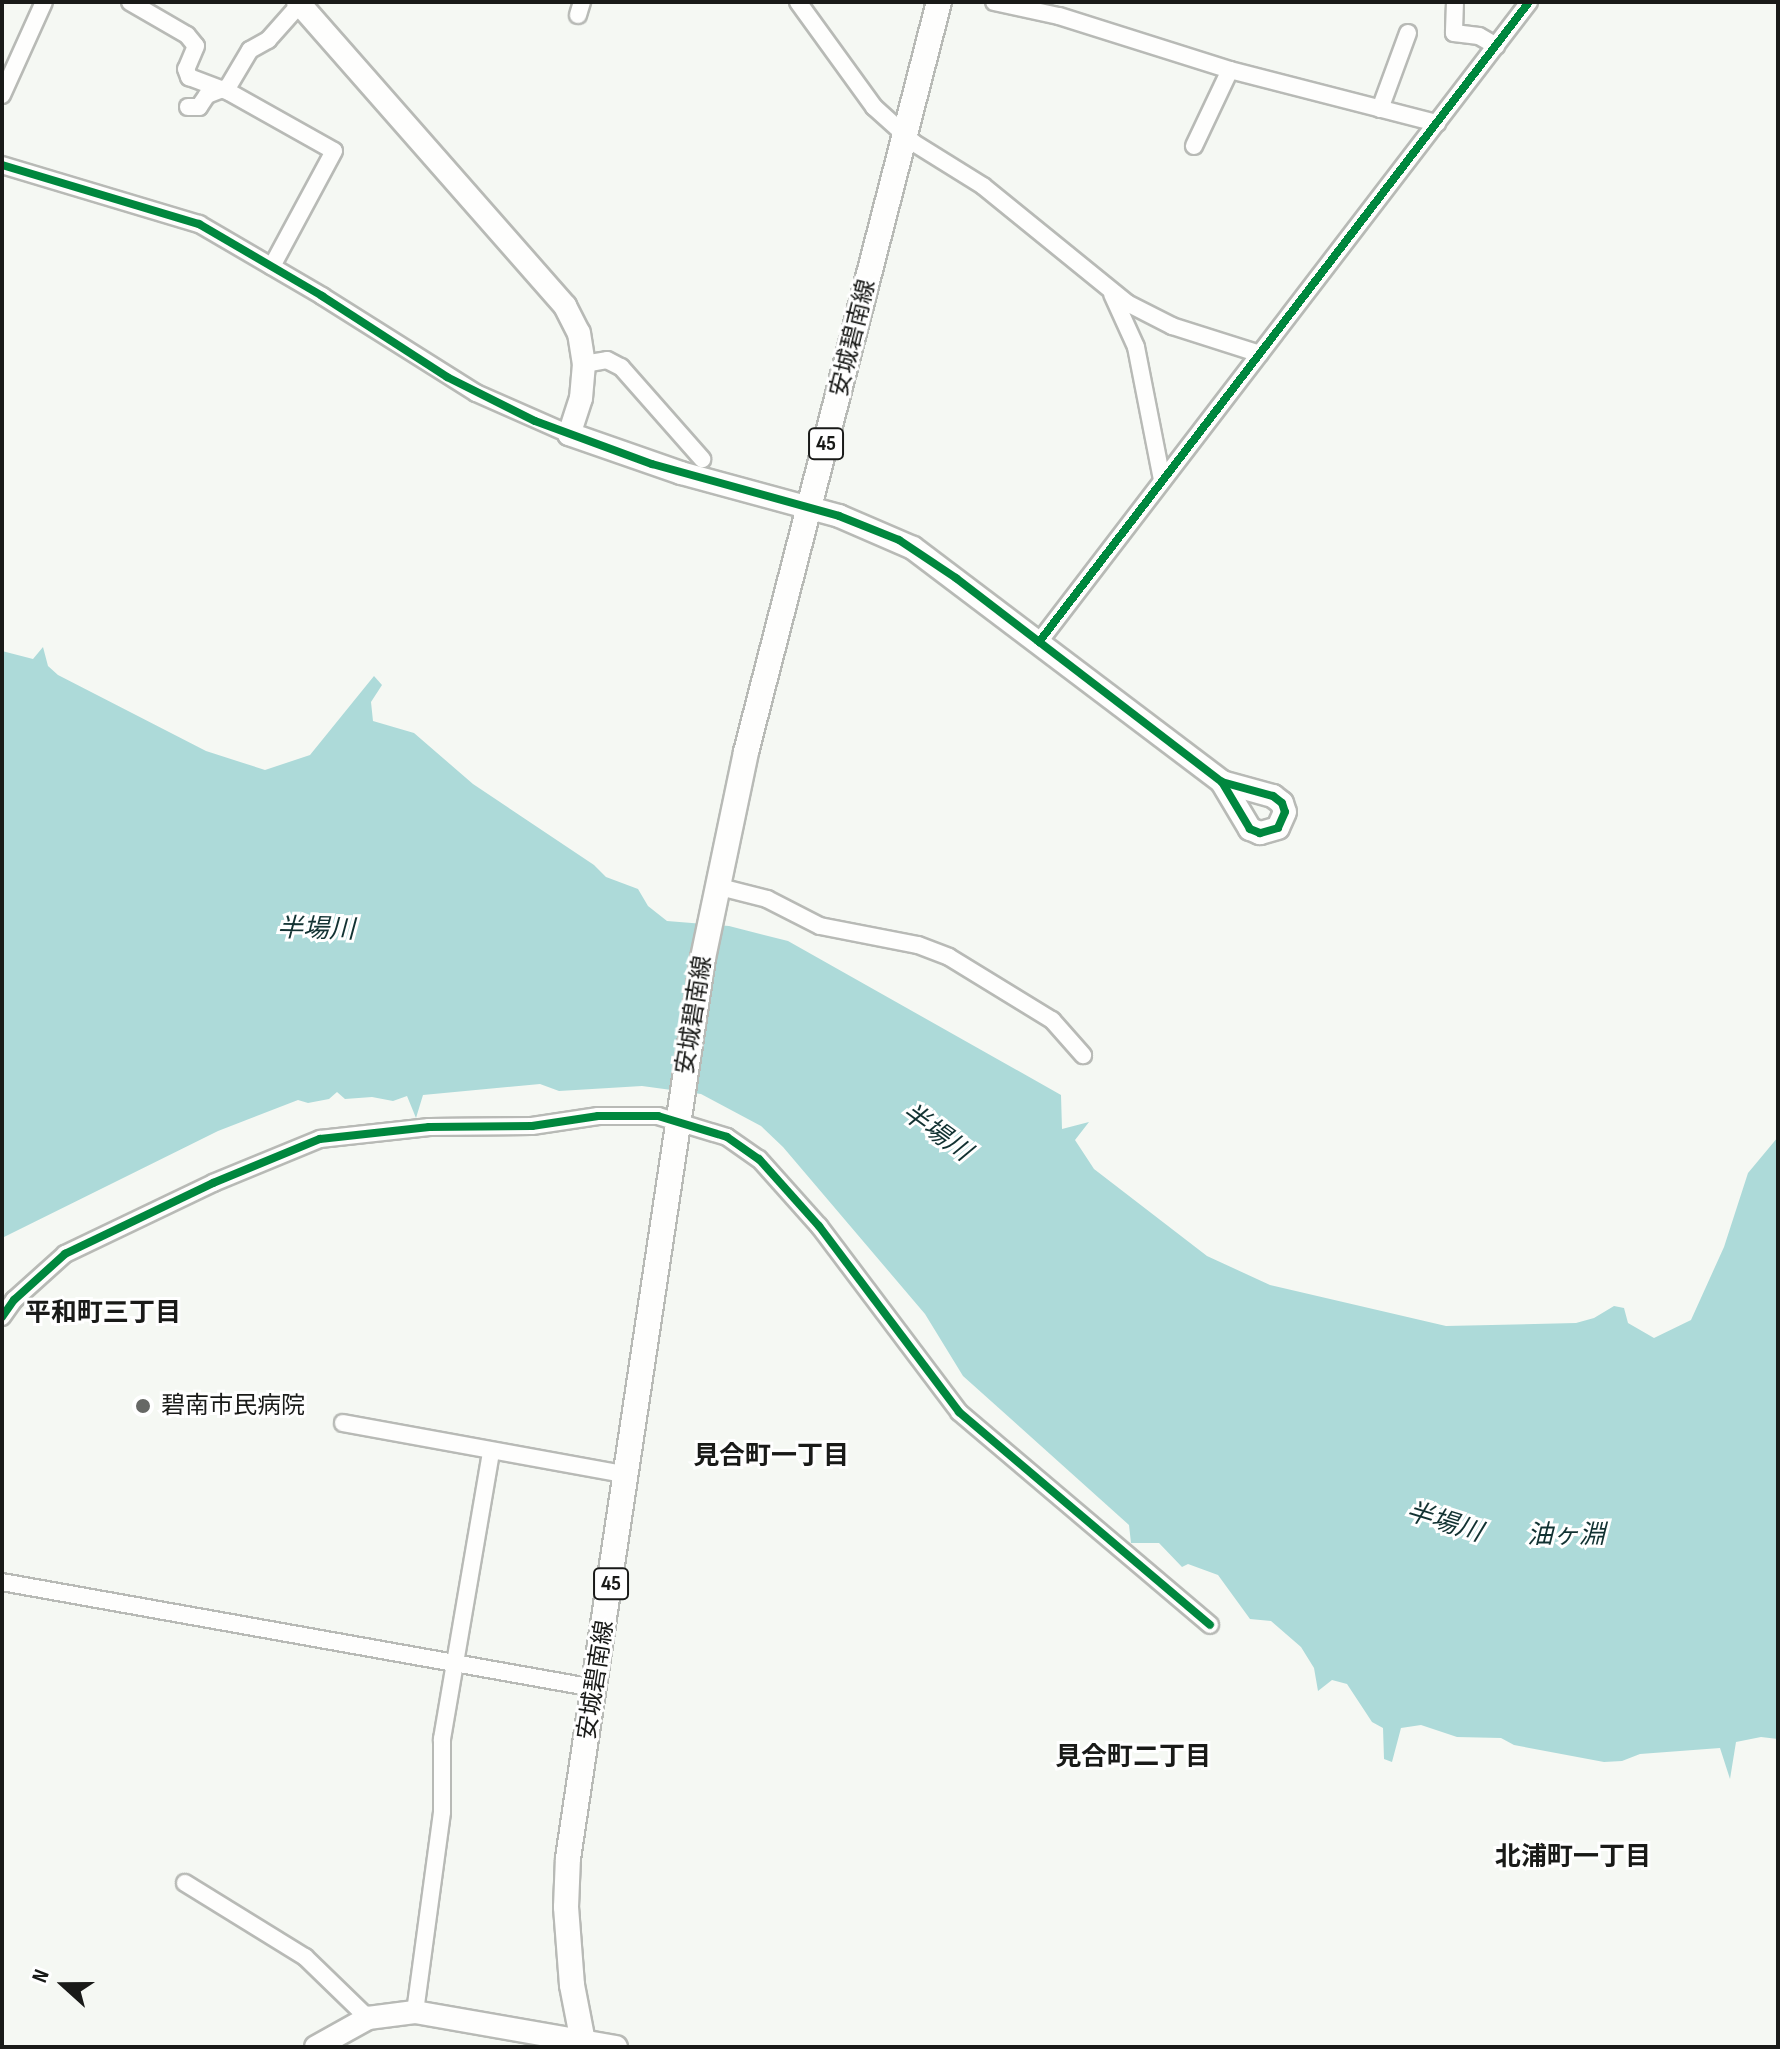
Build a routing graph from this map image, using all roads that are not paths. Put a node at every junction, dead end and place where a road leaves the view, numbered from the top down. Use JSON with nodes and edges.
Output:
{"nodes":[{"id":1,"x":44,"y":2,"type":"edge"},
{"id":2,"x":130,"y":2,"type":"edge"},
{"id":3,"x":798,"y":2,"type":"edge"},
{"id":4,"x":939,"y":2,"type":"edge"},
{"id":5,"x":994,"y":2,"type":"edge"},
{"id":6,"x":1455,"y":2,"type":"edge"},
{"id":7,"x":1529,"y":2,"type":"edge"},
{"id":8,"x":299,"y":3,"type":"edge"},
{"id":9,"x":1408,"y":33,"type":"dead end"},
{"id":10,"x":1496,"y":46,"type":"junction"},
{"id":11,"x":1230,"y":70,"type":"junction"},
{"id":12,"x":220,"y":91,"type":"junction"},
{"id":13,"x":2,"y":95,"type":"edge"},
{"id":14,"x":188,"y":107,"type":"dead end"},
{"id":15,"x":1380,"y":109,"type":"junction"},
{"id":16,"x":1437,"y":123,"type":"junction"},
{"id":17,"x":905,"y":135,"type":"junction"},
{"id":18,"x":1194,"y":146,"type":"dead end"},
{"id":19,"x":2,"y":165,"type":"edge"},
{"id":20,"x":272,"y":266,"type":"junction"},
{"id":21,"x":1110,"y":291,"type":"junction"},
{"id":22,"x":1260,"y":354,"type":"junction"},
{"id":23,"x":584,"y":364,"type":"junction"},
{"id":24,"x":569,"y":434,"type":"junction"},
{"id":25,"x":702,"y":459,"type":"dead end"},
{"id":26,"x":1162,"y":480,"type":"junction"},
{"id":27,"x":810,"y":508,"type":"junction"},
{"id":28,"x":1039,"y":642,"type":"junction"},
{"id":29,"x":1222,"y":782,"type":"dead end"},
{"id":30,"x":716,"y":886,"type":"junction"},
{"id":31,"x":1083,"y":1055,"type":"dead end"},
{"id":32,"x":677,"y":1115,"type":"junction"},
{"id":33,"x":2,"y":1317,"type":"edge"},
{"id":34,"x":343,"y":1423,"type":"dead end"},
{"id":35,"x":491,"y":1451,"type":"junction"},
{"id":36,"x":628,"y":1475,"type":"junction"},
{"id":37,"x":2,"y":1582,"type":"edge"},
{"id":38,"x":1210,"y":1625,"type":"dead end"},
{"id":39,"x":457,"y":1664,"type":"junction"},
{"id":40,"x":594,"y":1688,"type":"junction"},
{"id":41,"x":185,"y":1883,"type":"dead end"},
{"id":42,"x":415,"y":2012,"type":"junction"},
{"id":43,"x":368,"y":2018,"type":"junction"},
{"id":44,"x":584,"y":2044,"type":"edge"},
{"id":45,"x":316,"y":2047,"type":"edge"},
{"id":46,"x":616,"y":2047,"type":"edge"}],
"edges":[{"from":1,"to":13,"type":"street"},
{"from":2,"to":12,"type":"street"},
{"from":3,"to":17,"type":"street"},
{"from":4,"to":17,"type":"main road","name":"安城碧南線","number":"45"},
{"from":5,"to":11,"type":"street"},
{"from":6,"to":10,"type":"street"},
{"from":7,"to":10,"type":"street"},
{"from":8,"to":12,"type":"street"},
{"from":8,"to":23,"type":"street"},
{"from":9,"to":15,"type":"street"},
{"from":10,"to":16,"type":"street"},
{"from":11,"to":15,"type":"street"},
{"from":11,"to":18,"type":"street"},
{"from":12,"to":14,"type":"street"},
{"from":12,"to":20,"type":"street"},
{"from":15,"to":16,"type":"street"},
{"from":16,"to":22,"type":"street"},
{"from":17,"to":21,"type":"street"},
{"from":17,"to":27,"type":"main road","name":"安城碧南線","number":"45"},
{"from":19,"to":20,"type":"street"},
{"from":20,"to":24,"type":"street"},
{"from":21,"to":22,"type":"street"},
{"from":21,"to":26,"type":"street"},
{"from":22,"to":26,"type":"street"},
{"from":23,"to":24,"type":"street"},
{"from":23,"to":25,"type":"street"},
{"from":24,"to":27,"type":"street"},
{"from":26,"to":28,"type":"street"},
{"from":27,"to":28,"type":"street"},
{"from":27,"to":30,"type":"main road","name":"安城碧南線","number":"45"},
{"from":28,"to":29,"type":"street"},
{"from":30,"to":31,"type":"street"},
{"from":30,"to":32,"type":"main road","name":"安城碧南線","number":"45"},
{"from":32,"to":33,"type":"street"},
{"from":32,"to":36,"type":"main road","name":"安城碧南線","number":"45"},
{"from":32,"to":38,"type":"street"},
{"from":34,"to":35,"type":"street"},
{"from":35,"to":36,"type":"street"},
{"from":35,"to":39,"type":"street"},
{"from":36,"to":40,"type":"main road","name":"安城碧南線","number":"45"},
{"from":37,"to":39,"type":"street"},
{"from":39,"to":40,"type":"street"},
{"from":39,"to":42,"type":"street"},
{"from":40,"to":44,"type":"main road","name":"安城碧南線","number":"45"},
{"from":41,"to":43,"type":"street"},
{"from":42,"to":43,"type":"street"},
{"from":42,"to":44,"type":"street"},
{"from":43,"to":45,"type":"street"},
{"from":44,"to":46,"type":"street"}]}
